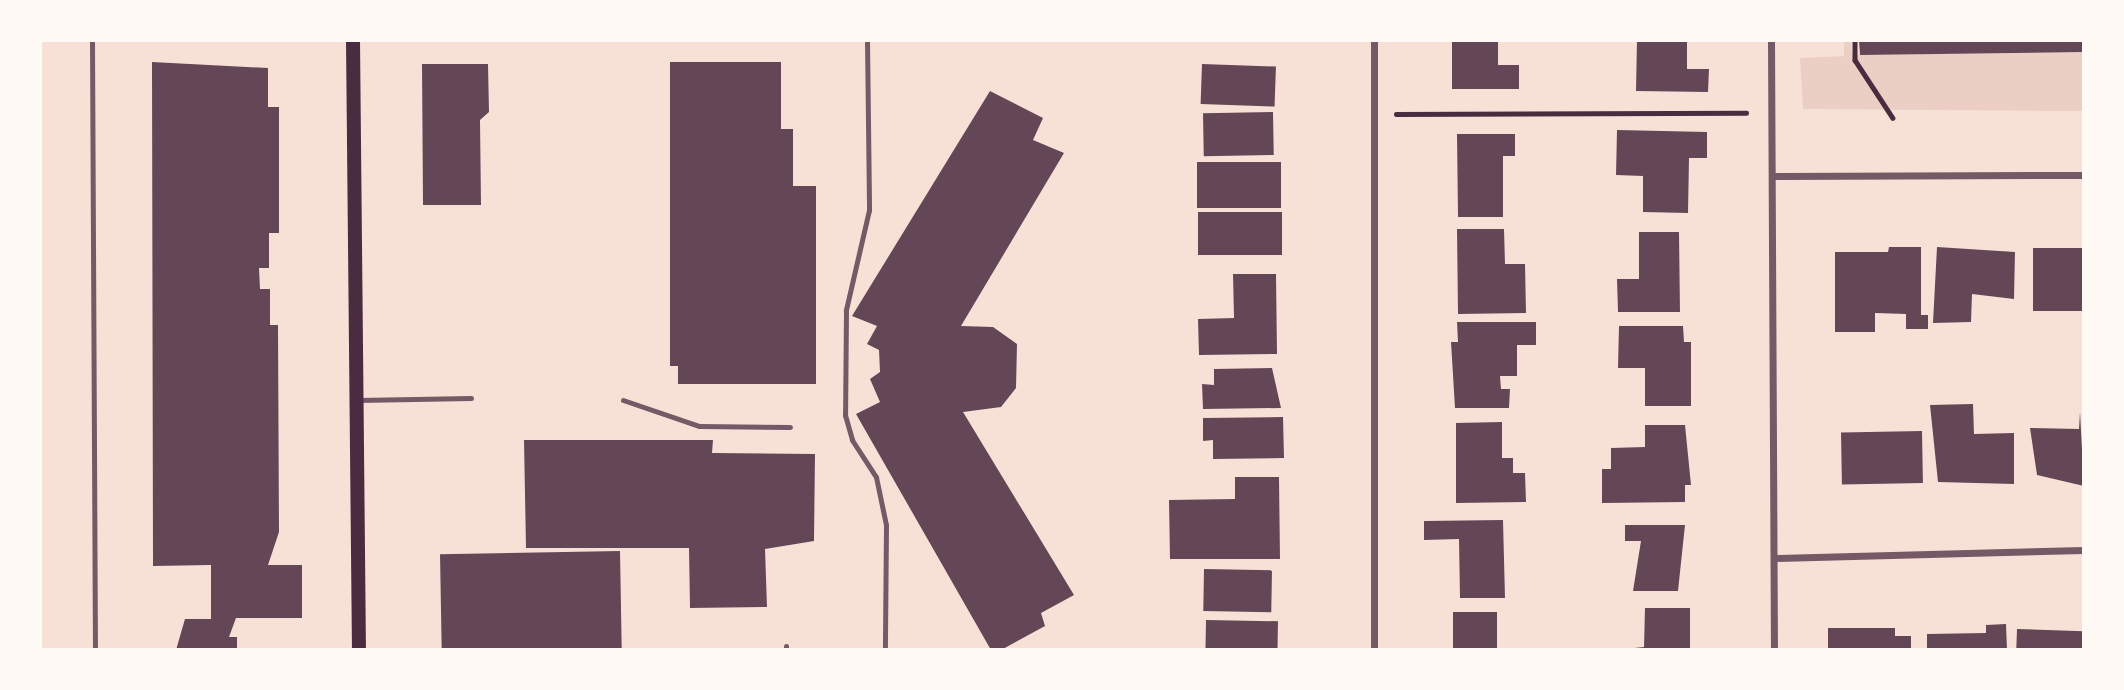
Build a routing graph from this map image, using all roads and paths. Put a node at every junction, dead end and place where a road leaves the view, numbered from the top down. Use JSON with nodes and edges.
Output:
{"nodes":[{"id":1,"x":92,"y":40,"type":"edge"},
{"id":2,"x":354,"y":40,"type":"edge"},
{"id":3,"x":867,"y":40,"type":"edge"},
{"id":4,"x":1374,"y":40,"type":"edge"},
{"id":5,"x":1771,"y":40,"type":"edge"},
{"id":6,"x":1855,"y":40,"type":"edge"},
{"id":7,"x":1746,"y":113,"type":"dead end"},
{"id":8,"x":1396,"y":114,"type":"dead end"},
{"id":9,"x":1893,"y":118,"type":"dead end"},
{"id":10,"x":2084,"y":175,"type":"edge"},
{"id":11,"x":1773,"y":176,"type":"junction"},
{"id":12,"x":471,"y":398,"type":"dead end"},
{"id":13,"x":356,"y":400,"type":"junction"},
{"id":14,"x":623,"y":400,"type":"dead end"},
{"id":15,"x":790,"y":427,"type":"dead end"},
{"id":16,"x":2084,"y":550,"type":"edge"},
{"id":17,"x":1774,"y":558,"type":"junction"},
{"id":18,"x":95,"y":650,"type":"edge"},
{"id":19,"x":359,"y":650,"type":"edge"},
{"id":20,"x":885,"y":650,"type":"edge"},
{"id":21,"x":1374,"y":650,"type":"edge"},
{"id":22,"x":1774,"y":650,"type":"edge"}],
"edges":[{"from":1,"to":18,"type":"lane"},
{"from":2,"to":13,"type":"main road"},
{"from":3,"to":20,"type":"lane"},
{"from":4,"to":21,"type":"street"},
{"from":5,"to":11,"type":"street"},
{"from":6,"to":9,"type":"path"},
{"from":7,"to":8,"type":"path"},
{"from":10,"to":11,"type":"street"},
{"from":11,"to":17,"type":"street"},
{"from":12,"to":13,"type":"lane"},
{"from":13,"to":19,"type":"main road"},
{"from":14,"to":15,"type":"lane"},
{"from":16,"to":17,"type":"street"},
{"from":17,"to":22,"type":"street"}]}
